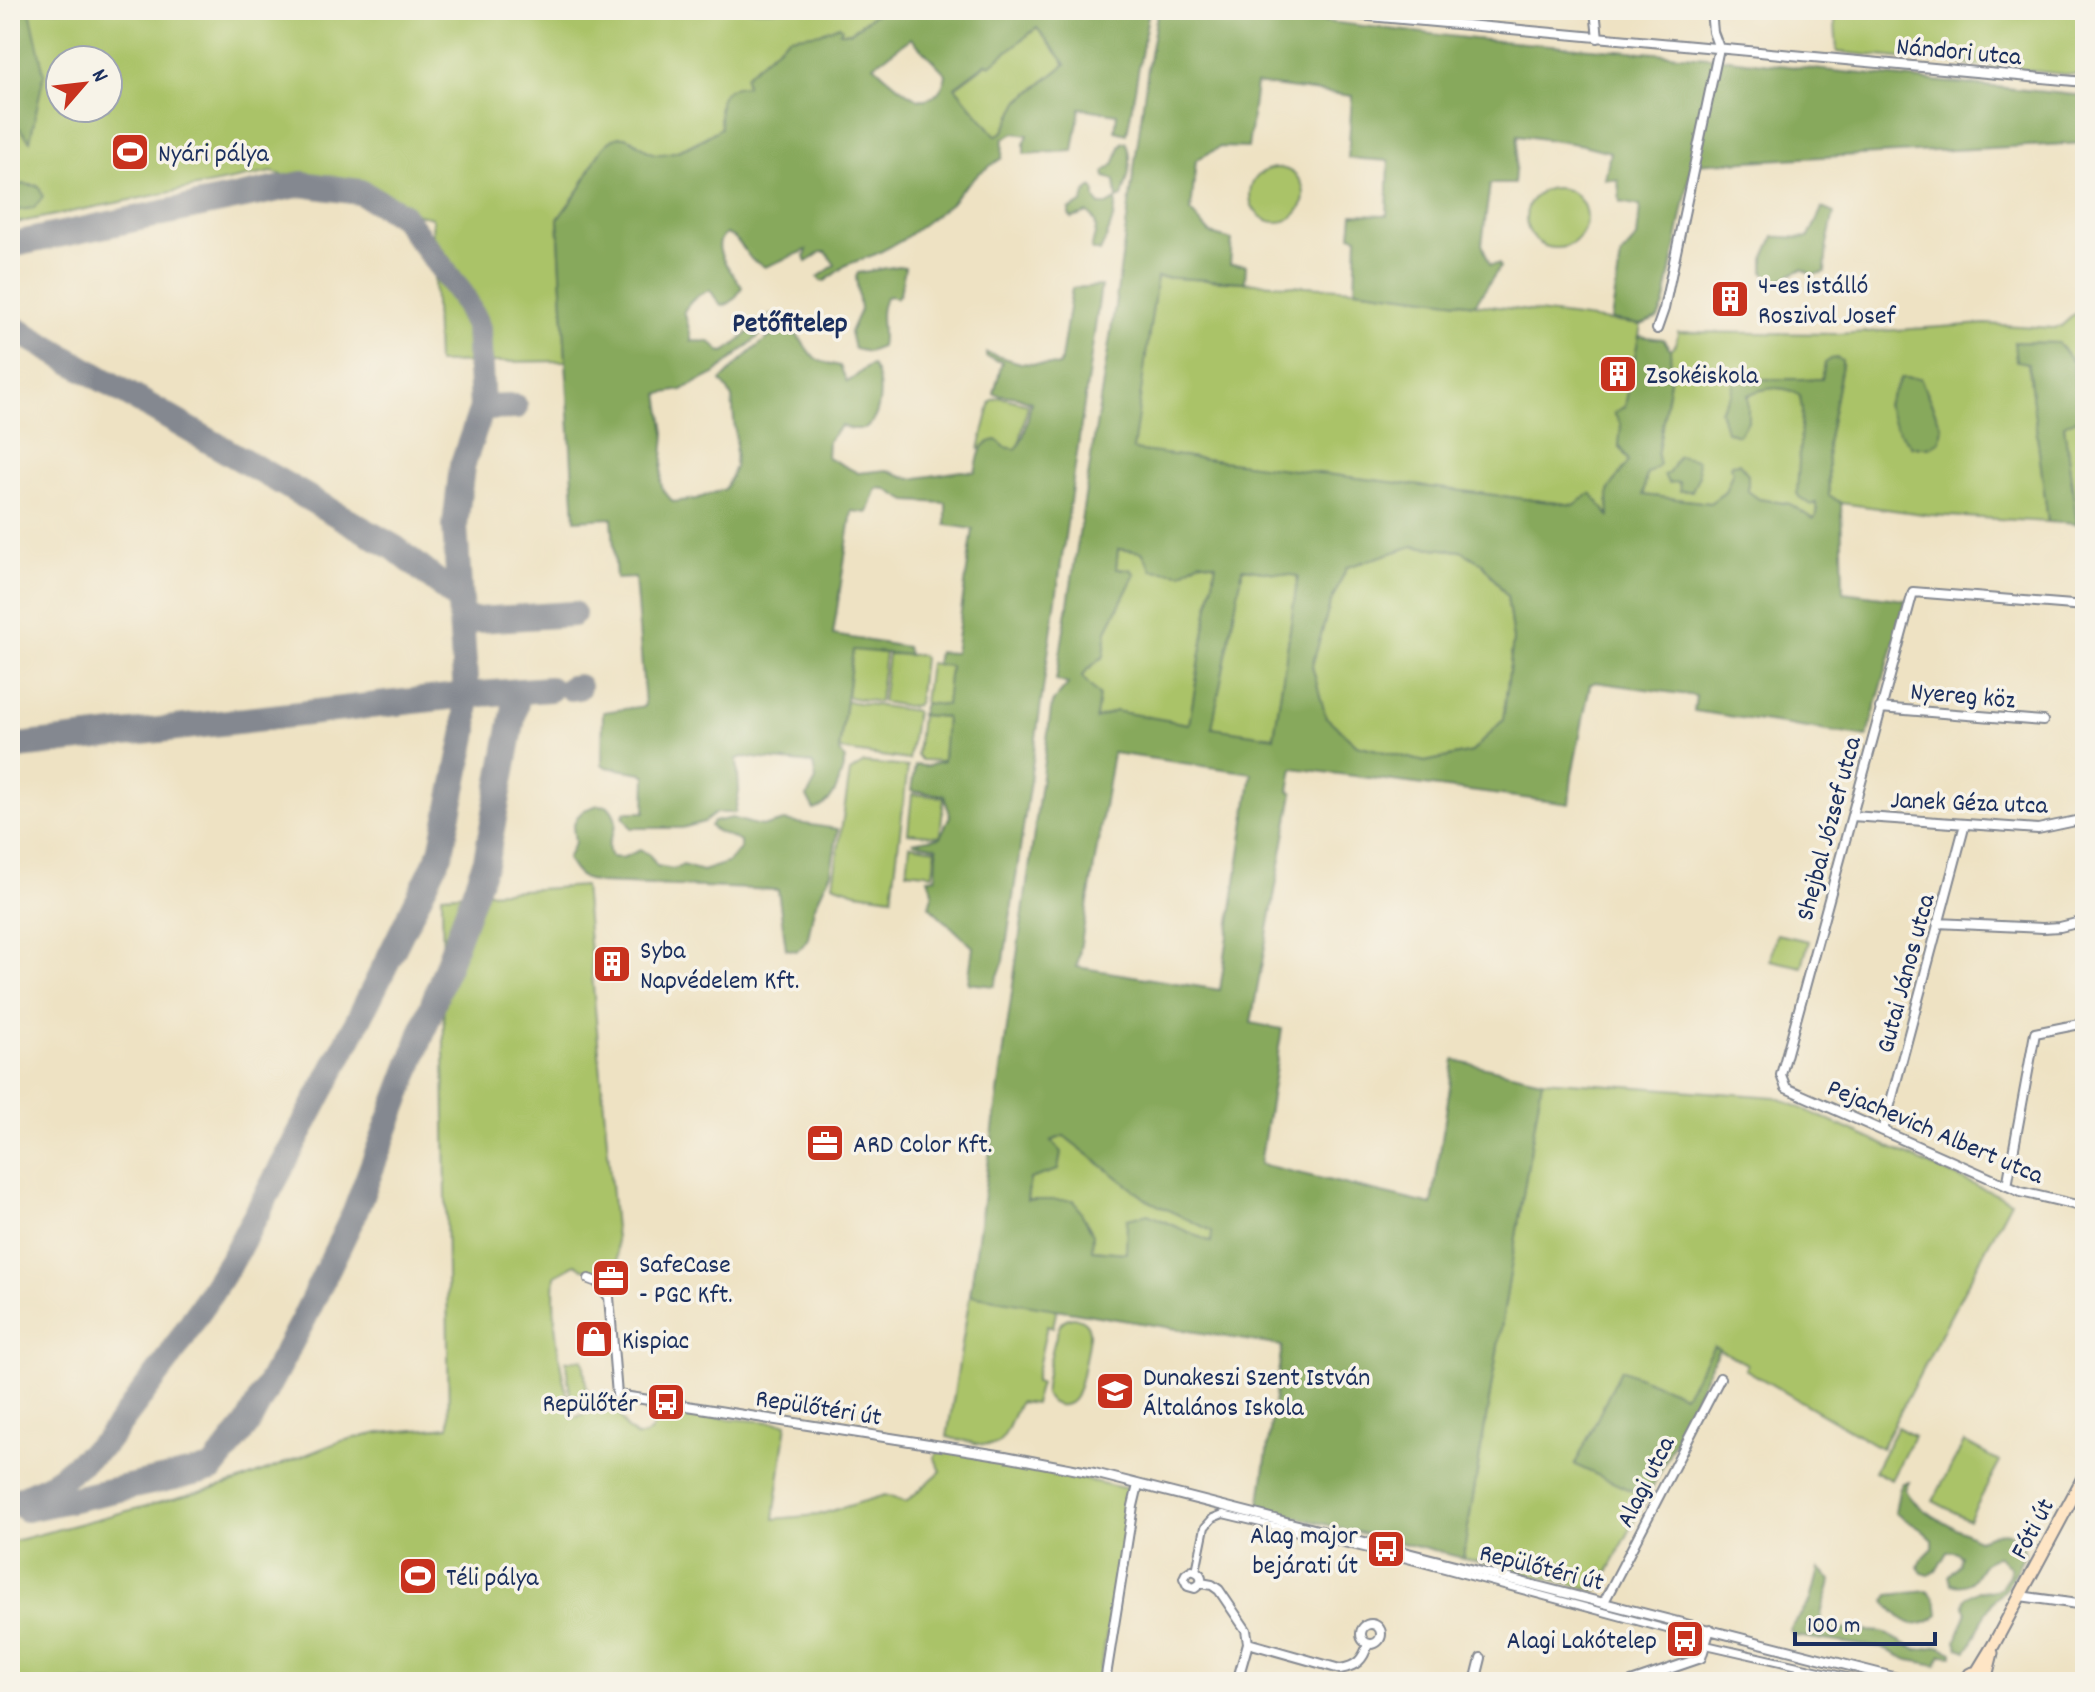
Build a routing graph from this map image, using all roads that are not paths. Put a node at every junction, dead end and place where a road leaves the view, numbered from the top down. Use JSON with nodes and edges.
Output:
{"nodes":[{"id":1,"x":1304,"y":10,"type":"edge"},
{"id":2,"x":1595,"y":10,"type":"edge"},
{"id":3,"x":1711,"y":10,"type":"edge"},
{"id":4,"x":1346,"y":12,"type":"edge"},
{"id":5,"x":1598,"y":38,"type":"junction"},
{"id":6,"x":1719,"y":48,"type":"junction"},
{"id":7,"x":2085,"y":82,"type":"edge"},
{"id":8,"x":1657,"y":329,"type":"dead end"},
{"id":9,"x":2085,"y":606,"type":"edge"},
{"id":10,"x":1880,"y":708,"type":"junction"},
{"id":11,"x":2043,"y":721,"type":"dead end"},
{"id":12,"x":1852,"y":816,"type":"junction"},
{"id":13,"x":2085,"y":819,"type":"edge"},
{"id":14,"x":1965,"y":824,"type":"junction"},
{"id":15,"x":2085,"y":921,"type":"edge"},
{"id":16,"x":1937,"y":923,"type":"junction"},
{"id":17,"x":2085,"y":1023,"type":"edge"},
{"id":18,"x":1781,"y":1075,"type":"joint"},
{"id":19,"x":1883,"y":1131,"type":"junction"},
{"id":20,"x":2007,"y":1186,"type":"junction"},
{"id":21,"x":2085,"y":1207,"type":"edge"},
{"id":22,"x":589,"y":1279,"type":"dead end"},
{"id":23,"x":1720,"y":1378,"type":"dead end"},
{"id":24,"x":2085,"y":1474,"type":"edge"},
{"id":25,"x":1138,"y":1485,"type":"junction"},
{"id":26,"x":2082,"y":1488,"type":"edge"},
{"id":27,"x":1161,"y":1490,"type":"junction"},
{"id":28,"x":1133,"y":1506,"type":"junction"},
{"id":29,"x":1196,"y":1571,"type":"joint"},
{"id":30,"x":2020,"y":1596,"type":"junction"},
{"id":31,"x":1604,"y":1602,"type":"junction"},
{"id":32,"x":2085,"y":1605,"type":"edge"},
{"id":33,"x":1710,"y":1629,"type":"junction"},
{"id":34,"x":1703,"y":1641,"type":"junction"},
{"id":35,"x":1248,"y":1643,"type":"junction"},
{"id":36,"x":1368,"y":1644,"type":"dead end"},
{"id":37,"x":1481,"y":1658,"type":"dead end"},
{"id":38,"x":1978,"y":1679,"type":"edge"},
{"id":39,"x":1105,"y":1682,"type":"edge"},
{"id":40,"x":1237,"y":1682,"type":"edge"},
{"id":41,"x":1475,"y":1682,"type":"edge"},
{"id":42,"x":1631,"y":1682,"type":"edge"},
{"id":43,"x":1868,"y":1682,"type":"edge"},
{"id":44,"x":1913,"y":1682,"type":"edge"}],
"edges":[{"from":1,"to":4,"type":"street","name":"Nándori utca"},
{"from":2,"to":5,"type":"street"},
{"from":3,"to":6,"type":"street"},
{"from":4,"to":5,"type":"street","name":"Nándori utca"},
{"from":5,"to":6,"type":"street","name":"Nándori utca"},
{"from":6,"to":7,"type":"street","name":"Nándori utca"},
{"from":6,"to":8,"type":"street"},
{"from":9,"to":10,"type":"street","name":"Shejbal József utca"},
{"from":10,"to":11,"type":"street","name":"Nyereg köz"},
{"from":10,"to":12,"type":"street","name":"Shejbal József utca"},
{"from":12,"to":14,"type":"street","name":"Janek Géza utca"},
{"from":12,"to":18,"type":"street","name":"Shejbal József utca"},
{"from":13,"to":14,"type":"street","name":"Janek Géza utca"},
{"from":14,"to":16,"type":"street","name":"Gutai János utca"},
{"from":15,"to":16,"type":"street"},
{"from":16,"to":19,"type":"street","name":"Gutai János utca"},
{"from":17,"to":20,"type":"street"},
{"from":18,"to":19,"type":"street","name":"Pejachevich Albert utca"},
{"from":19,"to":20,"type":"street","name":"Pejachevich Albert utca"},
{"from":20,"to":21,"type":"street","name":"Pejachevich Albert utca"},
{"from":22,"to":25,"type":"street","name":"Repülőtéri út"},
{"from":23,"to":31,"type":"street","name":"Alagi utca"},
{"from":24,"to":26,"type":"main road","name":"Fóti út"},
{"from":25,"to":27,"type":"street","name":"Repülőtéri út"},
{"from":25,"to":28,"type":"street"},
{"from":26,"to":30,"type":"main road","name":"Fóti út"},
{"from":27,"to":28,"type":"street"},
{"from":27,"to":31,"type":"street","name":"Repülőtéri út"},
{"from":28,"to":39,"type":"street"},
{"from":29,"to":34,"type":"street"},
{"from":29,"to":35,"type":"street"},
{"from":30,"to":32,"type":"street"},
{"from":30,"to":38,"type":"main road","name":"Fóti út"},
{"from":31,"to":33,"type":"street","name":"Repülőtéri út"},
{"from":33,"to":34,"type":"street"},
{"from":33,"to":44,"type":"street","name":"Repülőtéri út"},
{"from":34,"to":42,"type":"street"},
{"from":34,"to":43,"type":"street"},
{"from":35,"to":36,"type":"street"},
{"from":35,"to":40,"type":"street"},
{"from":37,"to":41,"type":"street"}]}
